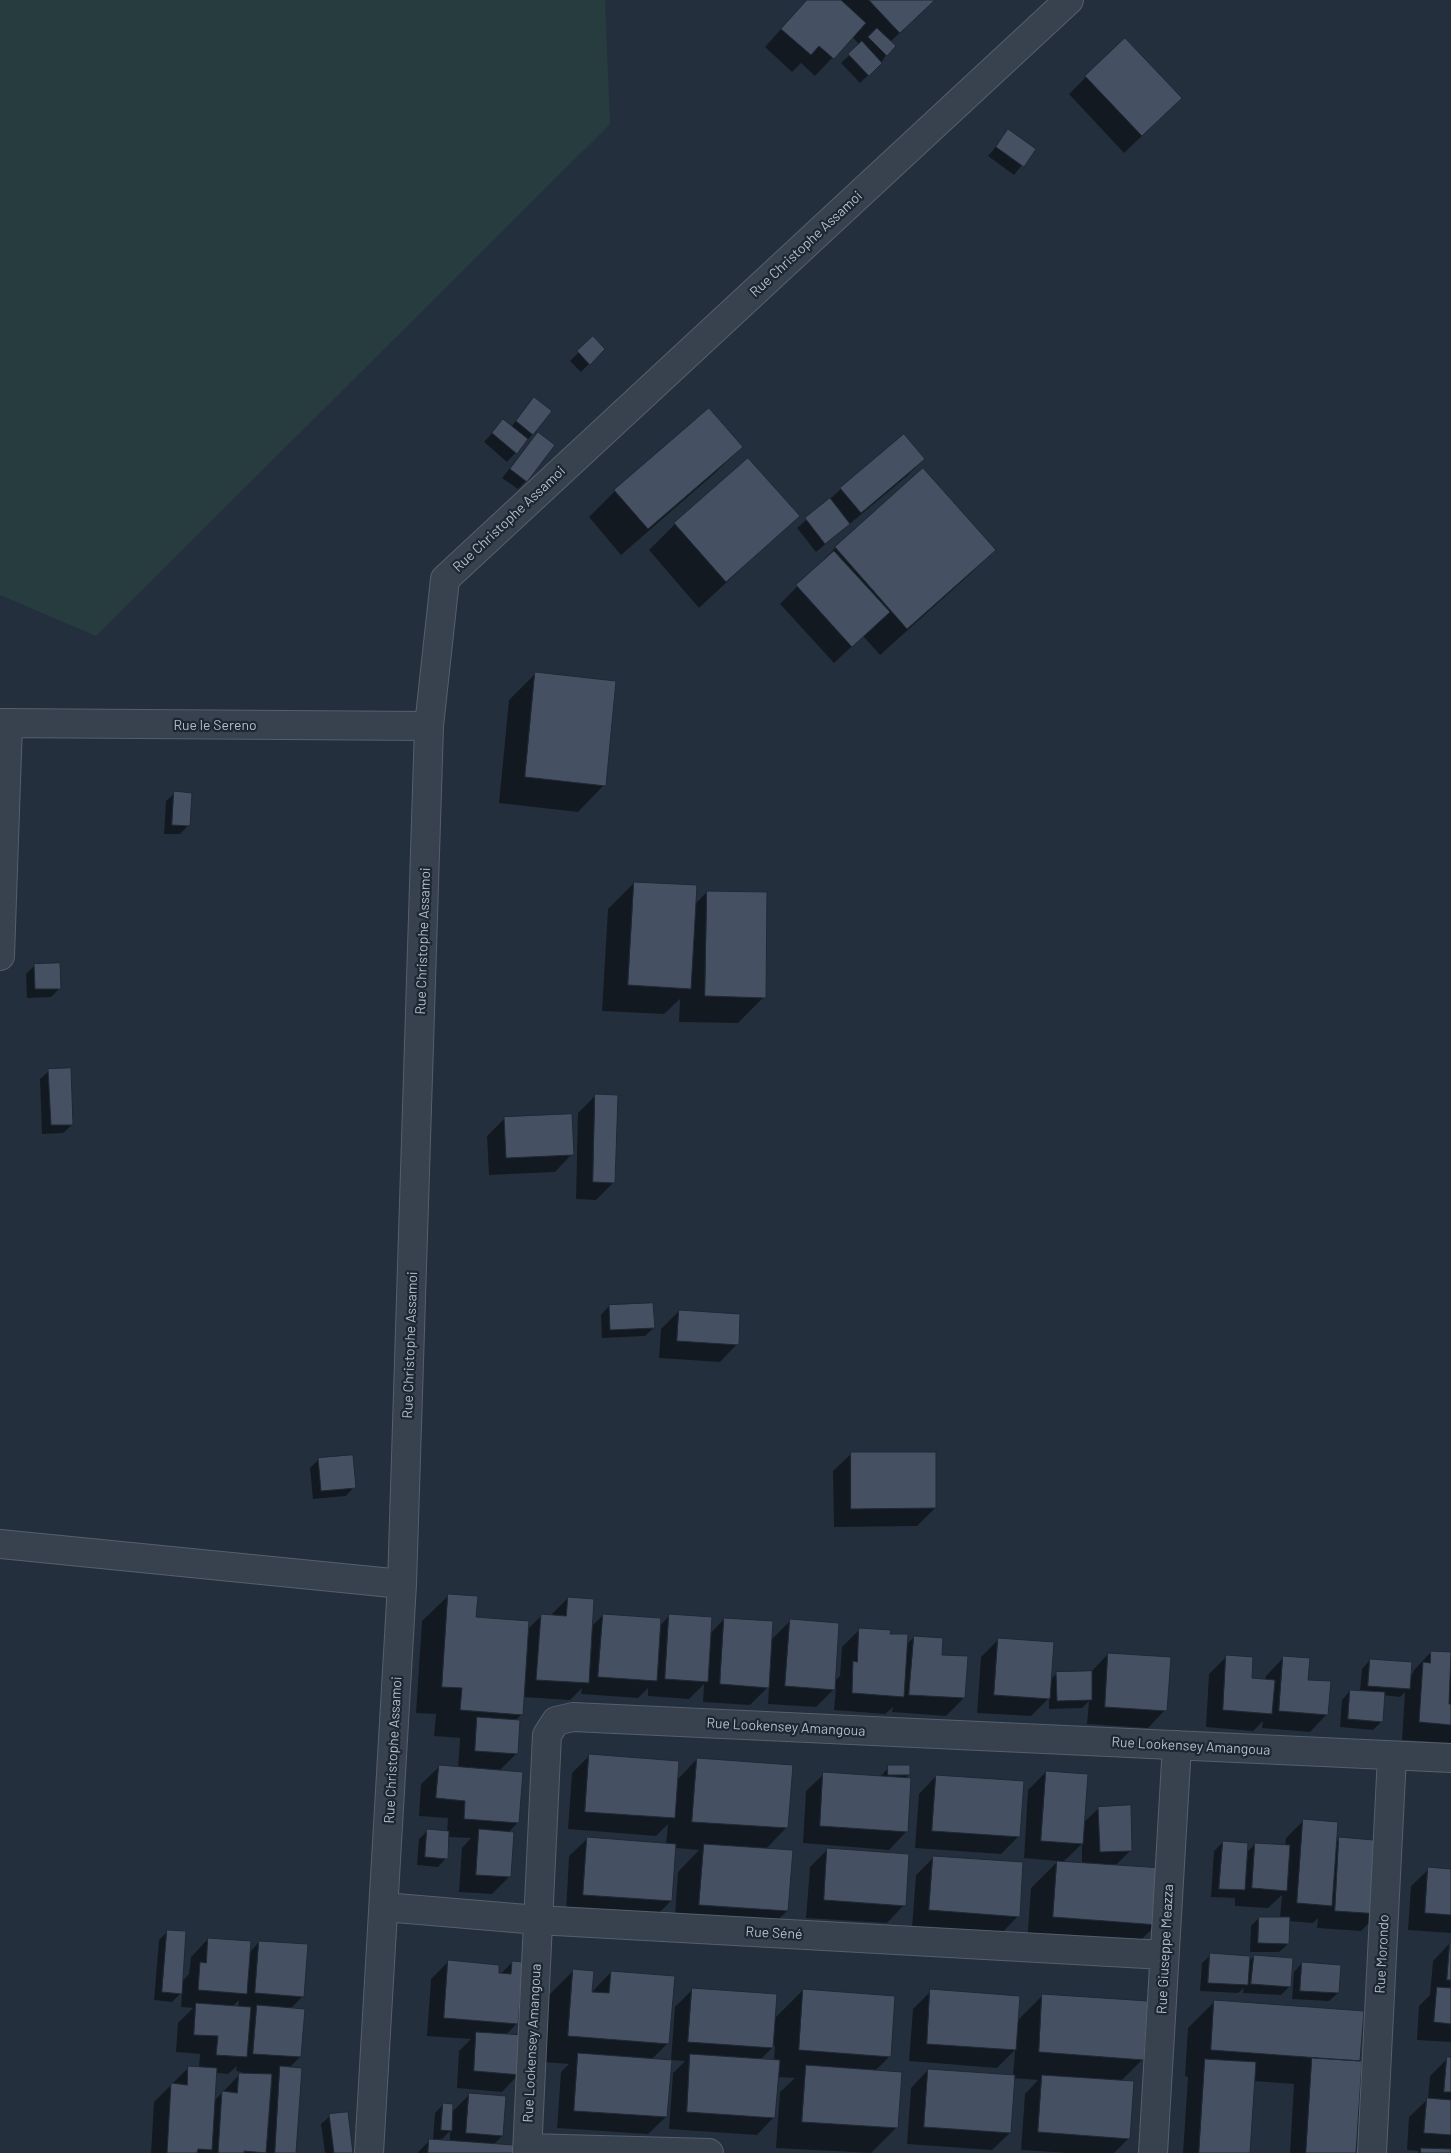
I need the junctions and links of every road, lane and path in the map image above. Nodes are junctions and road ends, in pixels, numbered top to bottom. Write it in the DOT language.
graph roads {
  1 [pos="1069,0"];
  2 [pos="4,723"];
  3 [pos="429,726"];
  4 [pos="0,956"];
  5 [pos="0,1544"];
  6 [pos="402,1584"];
  7 [pos="1177,1745"];
  8 [pos="1392,1756"];
  9 [pos="1451,1758"];
  10 [pos="384,1907"];
  11 [pos="538,1920"];
  12 [pos="1164,1955"];
  13 [pos="527,2151"];
  14 [pos="369,2153"];
  15 [pos="709,2153"];
  16 [pos="1153,2153"];
  17 [pos="1372,2153"];
  1 -- 3 [label="street, Rue Christophe Assamoi"];
  2 -- 3 [label="street, Rue le Sereno"];
  2 -- 4 [label="street"];
  3 -- 6 [label="street, Rue Christophe Assamoi"];
  5 -- 6 [label="street"];
  6 -- 10 [label="street, Rue Christophe Assamoi"];
  7 -- 8 [label="street, Rue Lookensey Amangoua"];
  7 -- 11 [label="street, Rue Lookensey Amangoua"];
  7 -- 12 [label="street, Rue Giuseppe Meazza"];
  8 -- 9 [label="street, Rue Lookensey Amangoua"];
  8 -- 17 [label="street, Rue Morondo"];
  10 -- 11 [label="street, Rue Séné"];
  10 -- 14 [label="street, Rue Christophe Assamoi"];
  11 -- 12 [label="street, Rue Séné"];
  11 -- 13 [label="street, Rue Lookensey Amangoua"];
  12 -- 16 [label="street, Rue Giuseppe Meazza"];
  13 -- 15 [label="street"];
}
